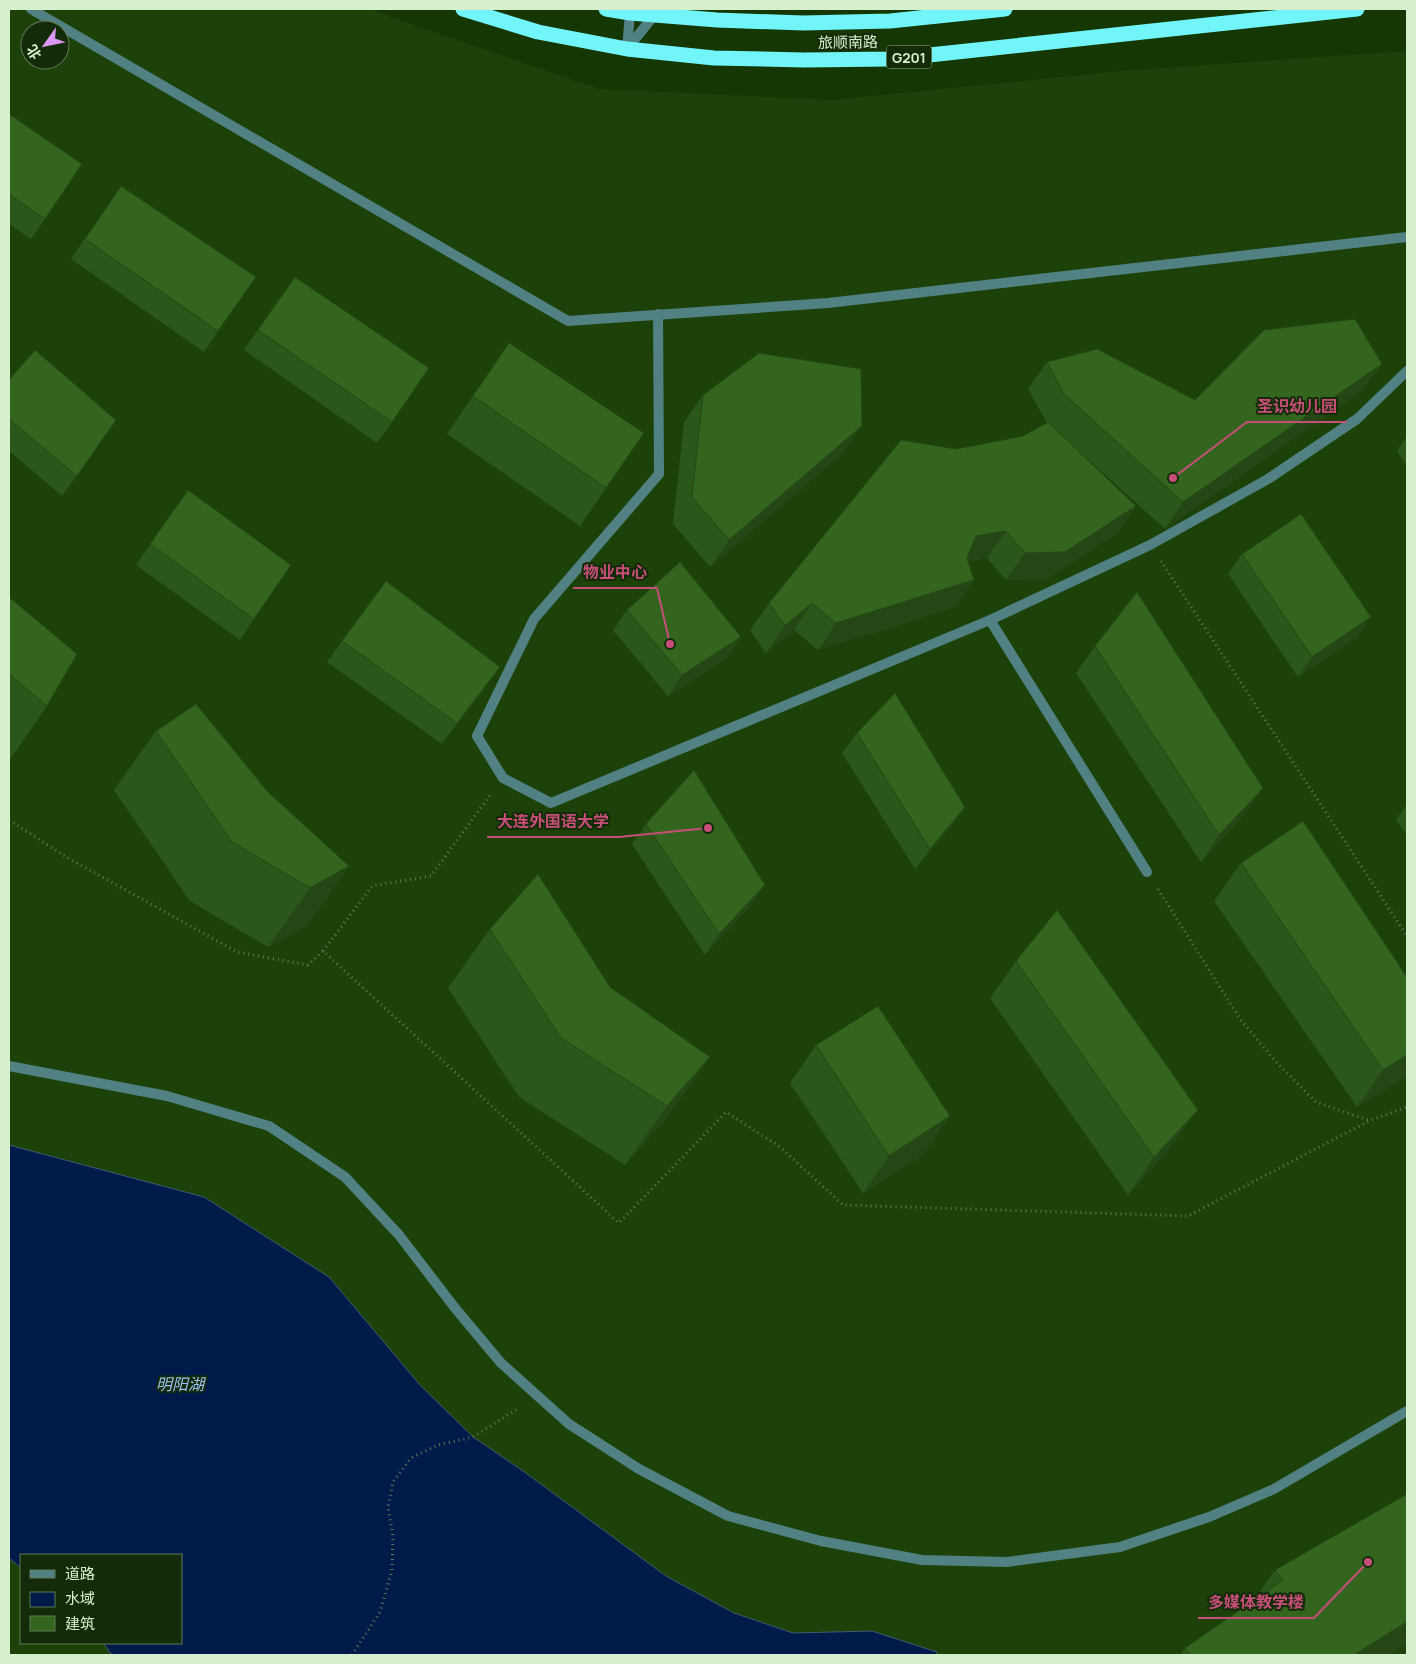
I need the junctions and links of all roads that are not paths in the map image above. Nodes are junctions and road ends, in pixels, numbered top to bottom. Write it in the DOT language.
graph roads {
  1 [pos="31,9"];
  2 [pos="463,9"];
  3 [pos="606,9"];
  4 [pos="845,9"];
  5 [pos="1005,9"];
  6 [pos="1357,9"];
  7 [pos="631,11"];
  8 [pos="658,12"];
  9 [pos="856,22"];
  10 [pos="627,49"];
  11 [pos="1407,237"];
  12 [pos="658,314"];
  13 [pos="1407,371"];
  14 [pos="990,620"];
  15 [pos="1146,872"];
  16 [pos="9,1066"];
  17 [pos="1407,1411"];
  1 -- 12 [label="street"];
  2 -- 10 [label="highway, 旅顺南路 / G201"];
  3 -- 7 [label="highway, 旅顺南路"];
  4 -- 9 [label="highway"];
  5 -- 9 [label="highway, 旅顺南路"];
  6 -- 10 [label="highway, 旅顺南路 / G201"];
  7 -- 8 [label="highway, 旅顺南路"];
  7 -- 10 [label="street"];
  8 -- 9 [label="highway, 旅顺南路"];
  8 -- 10 [label="street"];
  11 -- 12 [label="street"];
  12 -- 14 [label="street"];
  13 -- 14 [label="street"];
  14 -- 15 [label="street"];
  16 -- 17 [label="street"];
}
